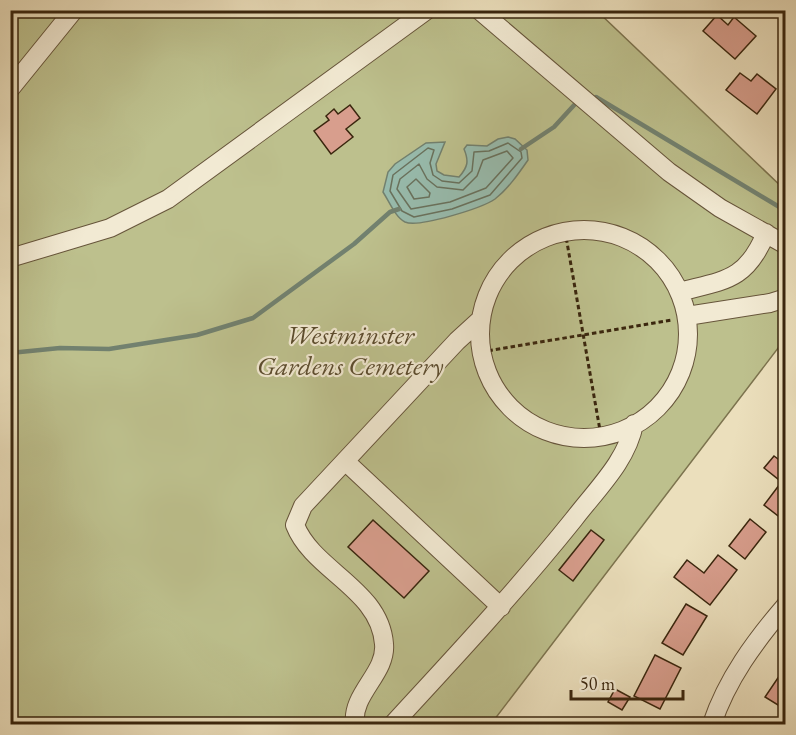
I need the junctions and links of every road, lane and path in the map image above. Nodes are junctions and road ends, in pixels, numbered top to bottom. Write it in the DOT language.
graph roads {
  1 [pos="74,10"];
  2 [pos="427,10"];
  3 [pos="479,10"];
  4 [pos="10,88"];
  5 [pos="566,231"];
  6 [pos="766,233"];
  7 [pos="786,245"];
  8 [pos="10,258"];
  9 [pos="679,292"];
  10 [pos="786,298"];
  11 [pos="687,316"];
  12 [pos="480,320"];
  13 [pos="584,334"];
  14 [pos="481,352"];
  15 [pos="634,424"];
  16 [pos="601,436"];
  17 [pos="345,461"];
  18 [pos="786,605"];
  19 [pos="501,607"];
  20 [pos="355,724"];
  21 [pos="393,724"];
  22 [pos="712,724"];
  1 -- 4 [label="street"];
  2 -- 8 [label="street"];
  3 -- 6 [label="street"];
  5 -- 9 [label="street"];
  5 -- 12 [label="street"];
  5 -- 13 [label="path"];
  6 -- 7 [label="street"];
  6 -- 9 [label="street"];
  9 -- 11 [label="street"];
  10 -- 11 [label="street"];
  11 -- 13 [label="path"];
  11 -- 15 [label="street"];
  12 -- 14 [label="street"];
  12 -- 17 [label="street"];
  13 -- 14 [label="path"];
  13 -- 16 [label="path"];
  14 -- 16 [label="street"];
  15 -- 16 [label="street"];
  15 -- 19 [label="street"];
  17 -- 19 [label="street"];
  17 -- 20 [label="street"];
  18 -- 22 [label="street"];
  19 -- 21 [label="street"];
}
